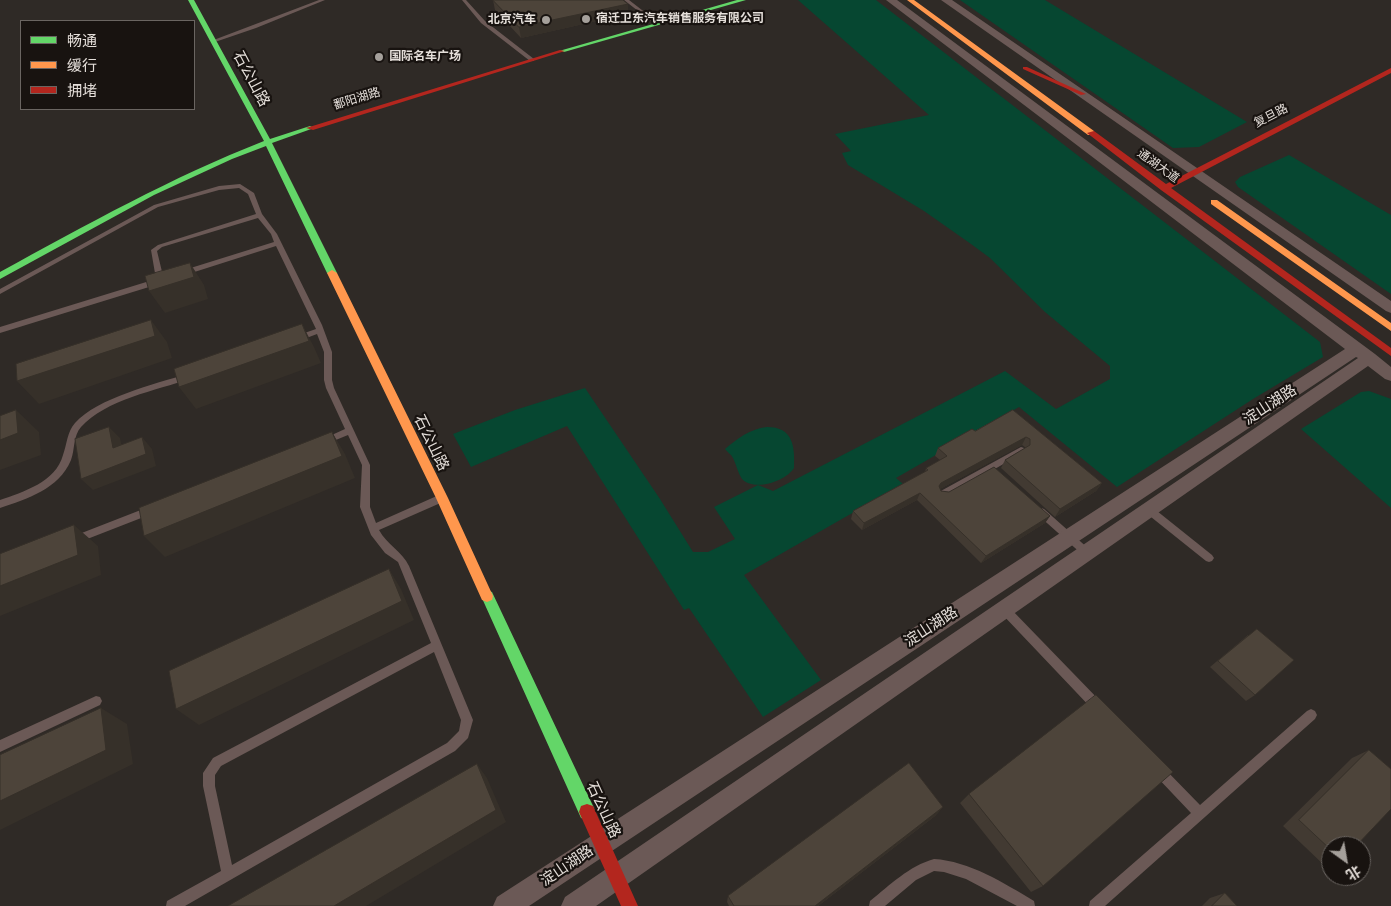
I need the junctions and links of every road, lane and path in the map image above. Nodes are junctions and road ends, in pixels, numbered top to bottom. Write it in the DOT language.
graph roads {
  1 [pos="191,0"];
  2 [pos="323,0"];
  3 [pos="464,0"];
  4 [pos="626,0"];
  5 [pos="730,0"];
  6 [pos="743,0"];
  7 [pos="928,0"];
  8 [pos="946,0"];
  9 [pos="899,2"];
  10 [pos="656,23"];
  11 [pos="213,41"];
  12 [pos="530,59"];
  13 [pos="1025,68"];
  14 [pos="1391,70"];
  15 [pos="1083,94"];
  16 [pos="1072,102"];
  17 [pos="265,138"];
  18 [pos="1195,172"];
  19 [pos="1164,188"];
  20 [pos="1204,195"];
  21 [pos="115,199"];
  22 [pos="90,213"];
  23 [pos="260,215"];
  24 [pos="1261,218"];
  25 [pos="1232,238"];
  26 [pos="278,244"];
  27 [pos="0,264"];
  28 [pos="1304,266"];
  29 [pos="178,275"];
  30 [pos="0,276"];
  31 [pos="169,278"];
  32 [pos="160,280"];
  33 [pos="0,292"];
  34 [pos="1286,296"];
  35 [pos="1391,308"];
  36 [pos="1391,328"];
  37 [pos="0,330"];
  38 [pos="320,330"];
  39 [pos="286,342"];
  40 [pos="1391,353"];
  41 [pos="1362,354"];
  42 [pos="193,375"];
  43 [pos="1391,375"];
  44 [pos="350,431"];
  45 [pos="313,446"];
  46 [pos="1020,450"];
  47 [pos="942,495"];
  48 [pos="442,498"];
  49 [pos="0,504"];
  50 [pos="165,504"];
  51 [pos="1032,504"];
  52 [pos="1149,510"];
  53 [pos="374,528"];
  54 [pos="1068,537"];
  55 [pos="64,544"];
  56 [pos="1087,553"];
  57 [pos="1209,558"];
  58 [pos="1005,610"];
  59 [pos="437,645"];
  60 [pos="96,701"];
  61 [pos="1311,714"];
  62 [pos="1106,715"];
  63 [pos="0,746"];
  64 [pos="1153,764"];
  65 [pos="1200,813"];
  66 [pos="601,843"];
  67 [pos="228,874"];
  68 [pos="617,877"];
  69 [pos="172,906"];
  70 [pos="506,906"];
  71 [pos="574,906"];
  72 [pos="630,906"];
  73 [pos="875,906"];
  74 [pos="1029,906"];
  75 [pos="1095,906"];
  1 -- 11 [label="street, 石公山路"];
  2 -- 11 [label="lane"];
  3 -- 12 [label="lane"];
  4 -- 10 [label="lane"];
  5 -- 10 [label="street, 鄱阳湖路"];
  6 -- 10 [label="street, 鄱阳湖路"];
  7 -- 13 [label="street"];
  8 -- 15 [label="street"];
  9 -- 19 [label="street, 通湖大道"];
  9 -- 34 [label="street"];
  10 -- 12 [label="street, 鄱阳湖路"];
  11 -- 17 [label="street, 石公山路"];
  12 -- 17 [label="street, 鄱阳湖路"];
  13 -- 15 [label="street"];
  13 -- 16 [label="street"];
  14 -- 18 [label="street, 复旦路"];
  15 -- 18 [label="street"];
  17 -- 21 [label="street, 鄱阳湖路"];
  17 -- 30 [label="street, 鄱阳湖路"];
  17 -- 48 [label="street, 石公山路"];
  18 -- 19 [label="street, 复旦路"];
  18 -- 24 [label="street"];
  19 -- 25 [label="street, 通湖大道"];
  20 -- 28 [label="street"];
  22 -- 27 [label="street"];
  23 -- 26 [label="lane"];
  23 -- 32 [label="lane"];
  23 -- 33 [label="lane"];
  24 -- 28 [label="street"];
  24 -- 35 [label="street"];
  25 -- 34 [label="street"];
  25 -- 40 [label="street, 通湖大道"];
  26 -- 29 [label="lane"];
  26 -- 38 [label="lane"];
  28 -- 36 [label="street"];
  31 -- 32 [label="lane"];
  32 -- 37 [label="lane"];
  34 -- 41 [label="street"];
  38 -- 39 [label="lane"];
  38 -- 44 [label="lane"];
  41 -- 43 [label="street"];
  41 -- 52 [label="street, 淀山湖路"];
  41 -- 54 [label="street, 淀山湖路"];
  42 -- 49 [label="lane"];
  44 -- 45 [label="lane"];
  44 -- 53 [label="lane"];
  46 -- 47 [label="lane"];
  48 -- 53 [label="lane"];
  48 -- 66 [label="street, 石公山路"];
  50 -- 55 [label="lane"];
  51 -- 54 [label="lane"];
  52 -- 56 [label="street, 淀山湖路"];
  52 -- 57 [label="lane"];
  53 -- 59 [label="lane"];
  54 -- 56 [label="lane"];
  54 -- 66 [label="street, 淀山湖路"];
  56 -- 58 [label="street, 淀山湖路"];
  58 -- 62 [label="lane"];
  58 -- 68 [label="street, 淀山湖路"];
  59 -- 67 [label="lane"];
  59 -- 67 [label="lane"];
  60 -- 63 [label="lane"];
  61 -- 65 [label="lane"];
  64 -- 65 [label="lane"];
  65 -- 75 [label="lane"];
  66 -- 68 [label="street, 石公山路"];
  66 -- 70 [label="street, 淀山湖路"];
  67 -- 69 [label="lane"];
  68 -- 71 [label="street, 淀山湖路"];
  68 -- 72 [label="street, 石公山路"];
  73 -- 74 [label="lane"];
}
